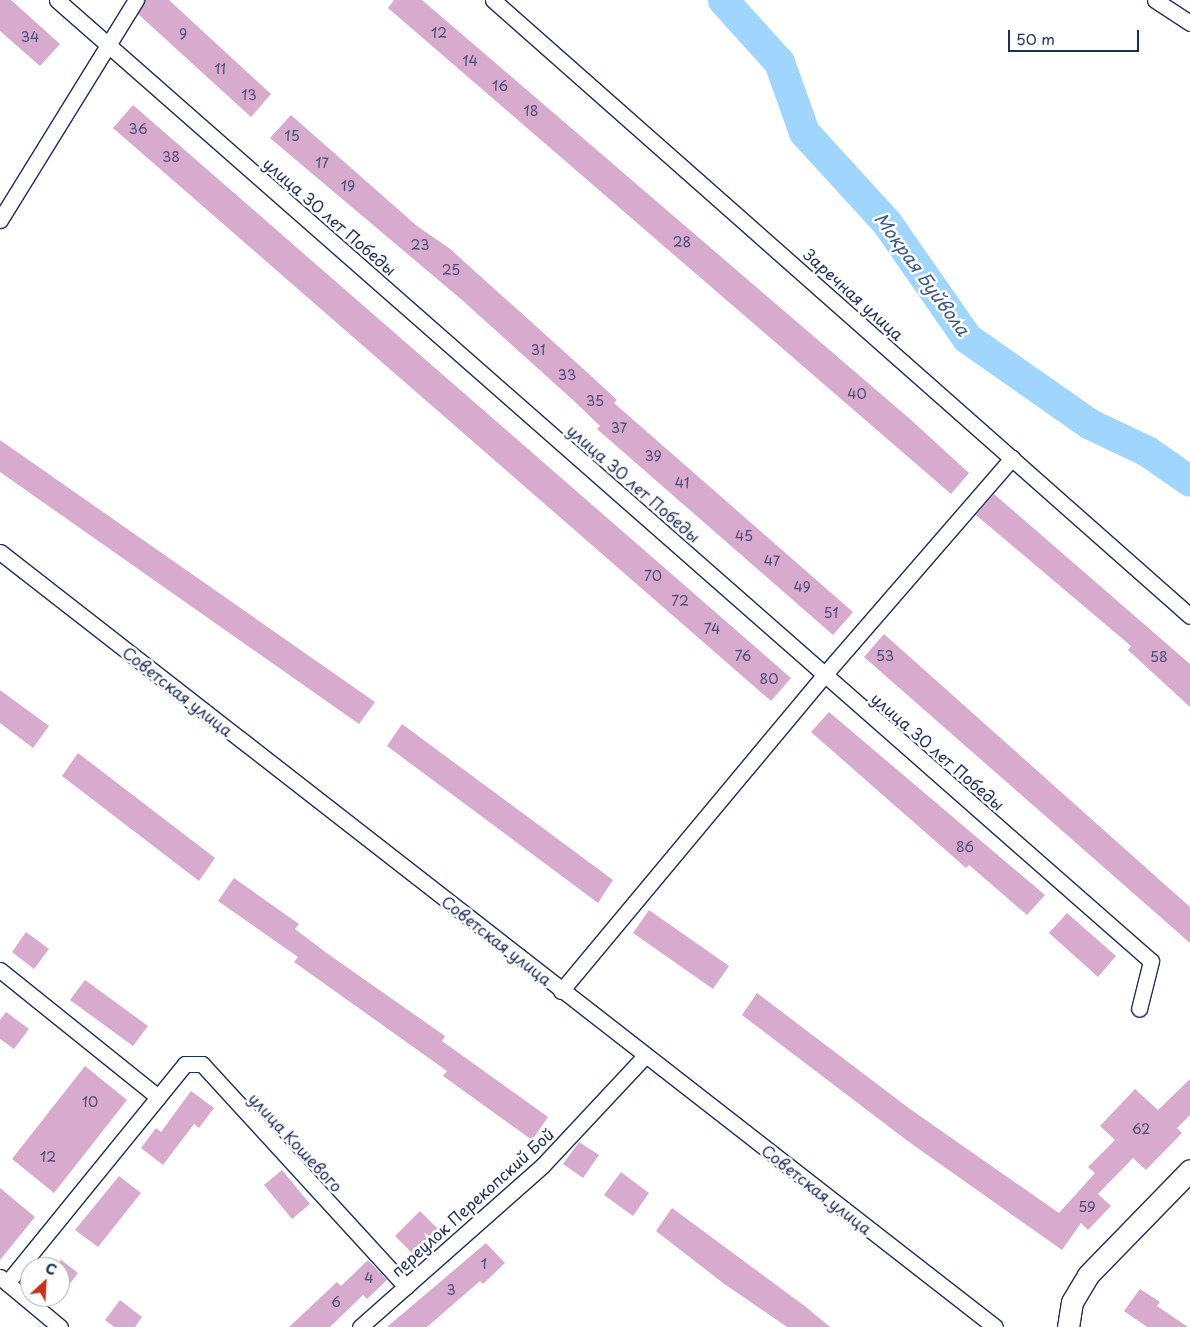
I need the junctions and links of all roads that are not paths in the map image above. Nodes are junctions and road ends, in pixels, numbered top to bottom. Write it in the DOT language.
graph roads {
  1 [pos="57,0"];
  2 [pos="136,0"];
  3 [pos="493,0"];
  4 [pos="1155,0"];
  5 [pos="1190,23"];
  6 [pos="106,43"];
  7 [pos="0,220"];
  8 [pos="1012,458"];
  9 [pos="0,552"];
  10 [pos="1190,616"];
  11 [pos="824,674"];
  12 [pos="0,970"];
  13 [pos="561,990"];
  14 [pos="1140,1009"];
  15 [pos="645,1056"];
  16 [pos="158,1097"];
  17 [pos="1190,1170"];
  18 [pos="4,1280"];
  19 [pos="406,1287"];
  20 [pos="60,1327"];
  21 [pos="360,1327"];
  22 [pos="995,1327"];
  23 [pos="1067,1327"];
  1 -- 6 [label="street, улица 30 лет Победы"];
  2 -- 6 [label="street"];
  3 -- 8 [label="street, Заречная улица"];
  4 -- 5 [label="street"];
  6 -- 7 [label="street"];
  6 -- 11 [label="street, улица 30 лет Победы"];
  8 -- 10 [label="street, Заречная улица"];
  8 -- 11 [label="street"];
  9 -- 13 [label="street, Советская улица"];
  11 -- 13 [label="street"];
  11 -- 14 [label="street, улица 30 лет Победы"];
  12 -- 16 [label="street"];
  13 -- 15 [label="street, Советская улица"];
  15 -- 19 [label="street, переулок Перекопский Бой"];
  15 -- 22 [label="street, Советская улица"];
  16 -- 18 [label="street, улица Кошевого"];
  16 -- 19 [label="street, улица Кошевого"];
  17 -- 23 [label="main road"];
  18 -- 20 [label="street, улица Кошевого"];
  19 -- 21 [label="street, переулок Перекопский Бой"];
}
